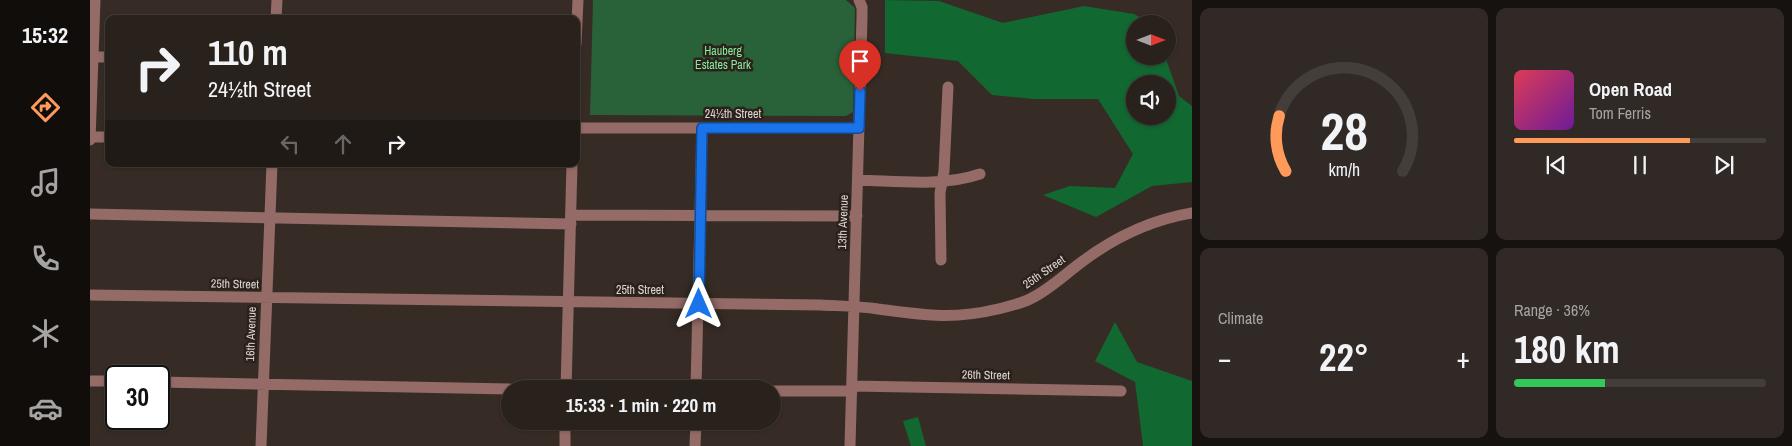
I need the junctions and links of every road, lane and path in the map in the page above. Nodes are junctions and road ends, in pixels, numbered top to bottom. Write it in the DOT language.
graph roads {
  1 [pos="95,0"];
  2 [pos="277,0"];
  3 [pos="578,0"];
  4 [pos="859,0"];
  5 [pos="276,15"];
  6 [pos="577,15"];
  7 [pos="91,57"];
  8 [pos="105,57"];
  9 [pos="948,87"];
  10 [pos="580,128"];
  11 [pos="702,128"];
  12 [pos="859,128"];
  13 [pos="105,137"];
  14 [pos="90,138"];
  15 [pos="272,167"];
  16 [pos="572,167"];
  17 [pos="980,174"];
  18 [pos="858,180"];
  19 [pos="942,182"];
  20 [pos="1192,212"];
  21 [pos="90,214"];
  22 [pos="700,215"];
  23 [pos="269,216"];
  24 [pos="857,216"];
  25 [pos="571,219"];
  26 [pos="941,260"];
  27 [pos="90,295"];
  28 [pos="266,298"];
  29 [pos="568,303"];
  30 [pos="699,304"];
  31 [pos="854,307"];
  32 [pos="566,380"];
  33 [pos="696,380"];
  34 [pos="90,381"];
  35 [pos="105,381"];
  36 [pos="170,382"];
  37 [pos="263,383"];
  38 [pos="501,389"];
  39 [pos="852,389"];
  40 [pos="781,391"];
  41 [pos="1121,391"];
  42 [pos="565,430"];
  43 [pos="696,430"];
  44 [pos="261,446"];
  45 [pos="565,446"];
  46 [pos="695,446"];
  47 [pos="850,446"];
  1 -- 7 [label="street"];
  2 -- 5 [label="street"];
  3 -- 6 [label="street"];
  4 -- 12 [label="street, 13th Avenue"];
  7 -- 8 [label="street"];
  7 -- 14 [label="street"];
  9 -- 19 [label="street"];
  10 -- 11 [label="street, 24½th Street"];
  11 -- 12 [label="street, 24½th Street"];
  11 -- 22 [label="street"];
  12 -- 18 [label="street, 13th Avenue"];
  13 -- 14 [label="street"];
  15 -- 23 [label="street, 16th Avenue"];
  16 -- 25 [label="street"];
  17 -- 19 [label="street"];
  18 -- 19 [label="street"];
  18 -- 24 [label="street, 13th Avenue"];
  19 -- 26 [label="street"];
  20 -- 31 [label="street, 25th Street"];
  21 -- 23 [label="street"];
  22 -- 24 [label="street"];
  22 -- 25 [label="street"];
  22 -- 30 [label="street"];
  23 -- 25 [label="street"];
  23 -- 28 [label="street, 16th Avenue"];
  24 -- 31 [label="street, 13th Avenue"];
  25 -- 29 [label="street"];
  27 -- 28 [label="street, 25th Street"];
  28 -- 29 [label="street, 25th Street"];
  28 -- 37 [label="street, 16th Avenue"];
  29 -- 30 [label="street, 25th Street"];
  29 -- 32 [label="street"];
  30 -- 31 [label="street, 25th Street"];
  30 -- 33 [label="street"];
  31 -- 39 [label="street, 13th Avenue"];
  34 -- 35 [label="street"];
  36 -- 37 [label="street"];
  37 -- 38 [label="street"];
  37 -- 44 [label="street, 16th Avenue"];
  39 -- 40 [label="street, 26th Street"];
  39 -- 41 [label="street, 26th Street"];
  39 -- 47 [label="street, 13th Avenue"];
  42 -- 45 [label="street"];
  43 -- 46 [label="street"];
}
